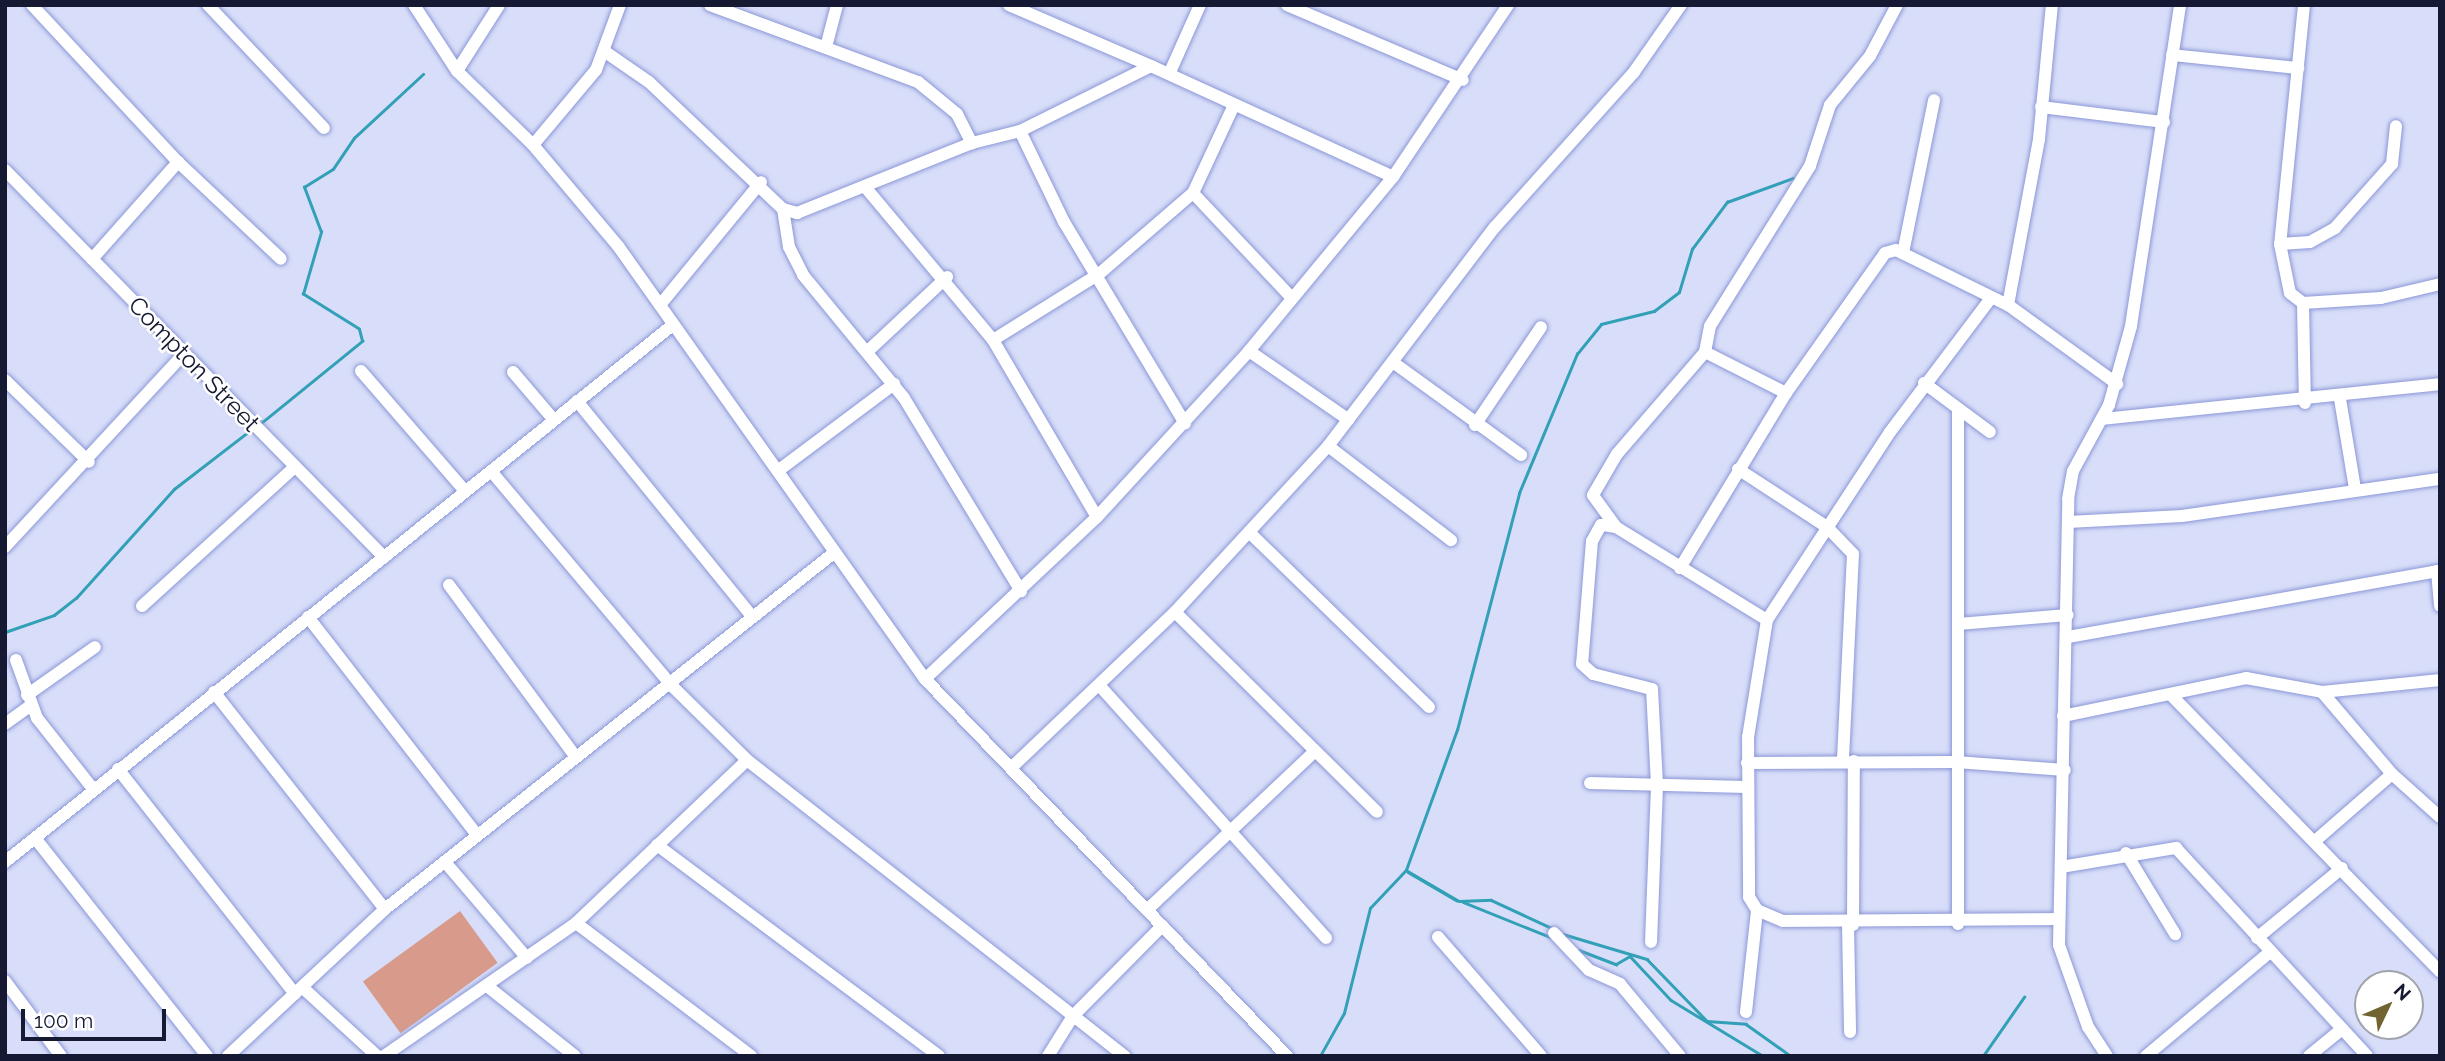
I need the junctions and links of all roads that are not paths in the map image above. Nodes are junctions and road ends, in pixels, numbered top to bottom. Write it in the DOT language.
graph roads {
  1 [pos="32,5"];
  2 [pos="208,5"];
  3 [pos="414,5"];
  4 [pos="499,5"];
  5 [pos="620,5"];
  6 [pos="710,5"];
  7 [pos="837,5"];
  8 [pos="1009,5"];
  9 [pos="1200,5"];
  10 [pos="1287,5"];
  11 [pos="1508,5"];
  12 [pos="1681,5"];
  13 [pos="1897,5"];
  14 [pos="2052,5"];
  15 [pos="2180,5"];
  16 [pos="2304,5"];
  17 [pos="826,47"];
  18 [pos="604,51"];
  19 [pos="2172,55"];
  20 [pos="1151,66"];
  21 [pos="2298,68"];
  22 [pos="457,71"];
  23 [pos="1170,72"];
  24 [pos="1464,80"];
  25 [pos="1934,100"];
  26 [pos="1234,105"];
  27 [pos="2041,107"];
  28 [pos="2164,122"];
  29 [pos="2396,126"];
  30 [pos="324,128"];
  31 [pos="1020,131"];
  32 [pos="972,143"];
  33 [pos="533,145"];
  34 [pos="178,162"];
  35 [pos="5,170"];
  36 [pos="1394,177"];
  37 [pos="761,182"];
  38 [pos="866,188"];
  39 [pos="1194,193"];
  40 [pos="783,209"];
  41 [pos="2280,244"];
  42 [pos="1903,253"];
  43 [pos="281,258"];
  44 [pos="92,259"];
  45 [pos="1099,274"];
  46 [pos="947,277"];
  47 [pos="2440,284"];
  48 [pos="1292,298"];
  49 [pos="1991,298"];
  50 [pos="2303,303"];
  51 [pos="660,305"];
  52 [pos="2008,305"];
  53 [pos="674,324"];
  54 [pos="1541,327"];
  55 [pos="993,340"];
  56 [pos="869,351"];
  57 [pos="1249,351"];
  58 [pos="1705,352"];
  59 [pos="184,354"];
  60 [pos="1394,362"];
  61 [pos="361,371"];
  62 [pos="513,372"];
  63 [pos="5,380"];
  64 [pos="1924,383"];
  65 [pos="894,384"];
  66 [pos="2117,384"];
  67 [pos="2440,384"];
  68 [pos="1786,393"];
  69 [pos="2340,399"];
  70 [pos="577,401"];
  71 [pos="2305,402"];
  72 [pos="1958,411"];
  73 [pos="554,419"];
  74 [pos="2102,419"];
  75 [pos="1349,420"];
  76 [pos="1185,423"];
  77 [pos="1475,425"];
  78 [pos="1990,432"];
  79 [pos="1328,446"];
  80 [pos="1521,455"];
  81 [pos="89,463"];
  82 [pos="295,467"];
  83 [pos="1738,469"];
  84 [pos="779,470"];
  85 [pos="491,471"];
  86 [pos="2440,479"];
  87 [pos="2355,489"];
  88 [pos="465,491"];
  89 [pos="1097,517"];
  90 [pos="2068,522"];
  91 [pos="1616,527"];
  92 [pos="1827,527"];
  93 [pos="1249,532"];
  94 [pos="1451,540"];
  95 [pos="5,547"];
  96 [pos="835,552"];
  97 [pos="384,557"];
  98 [pos="1680,568"];
  99 [pos="2438,571"];
  100 [pos="449,585"];
  101 [pos="1021,591"];
  102 [pos="142,606"];
  103 [pos="2440,606"];
  104 [pos="1175,612"];
  105 [pos="751,615"];
  106 [pos="2067,615"];
  107 [pos="308,617"];
  108 [pos="1767,620"];
  109 [pos="1958,624"];
  110 [pos="2068,637"];
  111 [pos="95,646"];
  112 [pos="16,660"];
  113 [pos="925,679"];
  114 [pos="2440,680"];
  115 [pos="671,685"];
  116 [pos="1099,685"];
  117 [pos="214,692"];
  118 [pos="2322,692"];
  119 [pos="2173,697"];
  120 [pos="29,700"];
  121 [pos="1429,707"];
  122 [pos="2063,716"];
  123 [pos="5,724"];
  124 [pos="1315,751"];
  125 [pos="575,756"];
  126 [pos="747,760"];
  127 [pos="1849,761"];
  128 [pos="1747,762"];
  129 [pos="1956,762"];
  130 [pos="1011,768"];
  131 [pos="117,769"];
  132 [pos="2065,770"];
  133 [pos="2392,774"];
  134 [pos="1590,783"];
  135 [pos="1657,786"];
  136 [pos="1746,787"];
  137 [pos="93,789"];
  138 [pos="2434,807"];
  139 [pos="1377,812"];
  140 [pos="2440,817"];
  141 [pos="1229,834"];
  142 [pos="477,835"];
  143 [pos="35,838"];
  144 [pos="2315,841"];
  145 [pos="657,845"];
  146 [pos="2126,853"];
  147 [pos="5,862"];
  148 [pos="445,862"];
  149 [pos="2061,867"];
  150 [pos="2342,869"];
  151 [pos="385,909"];
  152 [pos="1148,909"];
  153 [pos="1756,910"];
  154 [pos="2058,919"];
  155 [pos="576,923"];
  156 [pos="1958,924"];
  157 [pos="1850,925"];
  158 [pos="1162,926"];
  159 [pos="1554,933"];
  160 [pos="2175,934"];
  161 [pos="1438,937"];
  162 [pos="2257,937"];
  163 [pos="1326,938"];
  164 [pos="1651,942"];
  165 [pos="2270,952"];
  166 [pos="527,958"];
  167 [pos="2440,972"];
  168 [pos="5,981"];
  169 [pos="487,986"];
  170 [pos="298,990"];
  171 [pos="1746,1012"];
  172 [pos="1073,1016"];
  173 [pos="2342,1029"];
  174 [pos="1850,1032"];
  175 [pos="61,1056"];
  176 [pos="207,1056"];
  177 [pos="229,1056"];
  178 [pos="377,1056"];
  179 [pos="384,1056"];
  180 [pos="575,1056"];
  181 [pos="751,1056"];
  182 [pos="939,1056"];
  183 [pos="1048,1056"];
  184 [pos="1125,1056"];
  185 [pos="1287,1056"];
  186 [pos="1541,1056"];
  187 [pos="1680,1056"];
  188 [pos="2107,1056"];
  189 [pos="2146,1056"];
  190 [pos="2309,1056"];
  191 [pos="2367,1056"];
  1 -- 34 [label="street"];
  2 -- 30 [label="street"];
  3 -- 22 [label="street"];
  4 -- 22 [label="street"];
  5 -- 18 [label="street"];
  6 -- 17 [label="street"];
  7 -- 17 [label="street"];
  8 -- 20 [label="street"];
  9 -- 23 [label="street"];
  10 -- 24 [label="street"];
  11 -- 24 [label="street"];
  12 -- 60 [label="street"];
  13 -- 58 [label="street"];
  14 -- 27 [label="street"];
  15 -- 19 [label="street"];
  16 -- 21 [label="street"];
  17 -- 32 [label="street"];
  18 -- 33 [label="street"];
  18 -- 37 [label="street"];
  19 -- 21 [label="street"];
  19 -- 28 [label="street"];
  20 -- 23 [label="street"];
  20 -- 31 [label="street"];
  21 -- 41 [label="street"];
  22 -- 33 [label="street"];
  23 -- 26 [label="street"];
  24 -- 36 [label="street"];
  25 -- 42 [label="street"];
  26 -- 36 [label="street"];
  26 -- 39 [label="street"];
  27 -- 28 [label="street"];
  27 -- 52 [label="street"];
  28 -- 66 [label="street"];
  29 -- 41 [label="street"];
  31 -- 32 [label="street"];
  31 -- 45 [label="street"];
  32 -- 38 [label="street"];
  33 -- 51 [label="street"];
  34 -- 43 [label="street"];
  34 -- 44 [label="street"];
  35 -- 44 [label="street, Compton Street"];
  36 -- 48 [label="street"];
  37 -- 40 [label="street"];
  37 -- 51 [label="street"];
  38 -- 40 [label="street"];
  38 -- 46 [label="street"];
  39 -- 45 [label="street"];
  39 -- 48 [label="street"];
  40 -- 56 [label="street"];
  41 -- 50 [label="street"];
  42 -- 49 [label="street"];
  42 -- 68 [label="street"];
  44 -- 59 [label="street, Compton Street"];
  45 -- 55 [label="street"];
  45 -- 76 [label="street"];
  46 -- 55 [label="street"];
  46 -- 56 [label="street"];
  47 -- 50 [label="street"];
  48 -- 57 [label="street"];
  49 -- 52 [label="street"];
  49 -- 64 [label="street"];
  50 -- 71 [label="street"];
  51 -- 53 [label="street"];
  52 -- 66 [label="street"];
  53 -- 70 [label="street"];
  53 -- 84 [label="street"];
  54 -- 77 [label="street"];
  55 -- 89 [label="street"];
  56 -- 65 [label="street"];
  57 -- 75 [label="street"];
  57 -- 76 [label="street"];
  58 -- 68 [label="street"];
  58 -- 91 [label="street"];
  59 -- 81 [label="street"];
  59 -- 82 [label="street, Compton Street"];
  60 -- 75 [label="street"];
  60 -- 77 [label="street"];
  61 -- 88 [label="street"];
  62 -- 73 [label="street"];
  63 -- 81 [label="street"];
  64 -- 72 [label="street"];
  64 -- 92 [label="street"];
  65 -- 84 [label="street"];
  65 -- 101 [label="street"];
  66 -- 74 [label="street"];
  67 -- 69 [label="street"];
  68 -- 83 [label="street"];
  69 -- 71 [label="street"];
  69 -- 87 [label="street"];
  70 -- 73 [label="street"];
  70 -- 105 [label="street"];
  71 -- 74 [label="street"];
  72 -- 78 [label="street"];
  72 -- 109 [label="street"];
  73 -- 85 [label="street"];
  74 -- 90 [label="street"];
  75 -- 79 [label="street"];
  76 -- 89 [label="street"];
  77 -- 80 [label="street"];
  79 -- 93 [label="street"];
  79 -- 94 [label="street"];
  81 -- 95 [label="street"];
  82 -- 97 [label="street, Compton Street"];
  82 -- 102 [label="street"];
  83 -- 92 [label="street"];
  83 -- 98 [label="street"];
  84 -- 96 [label="street"];
  85 -- 88 [label="street"];
  85 -- 115 [label="street"];
  86 -- 87 [label="street"];
  87 -- 90 [label="street"];
  88 -- 97 [label="street"];
  89 -- 101 [label="street"];
  90 -- 106 [label="street"];
  91 -- 98 [label="street"];
  91 -- 135 [label="street"];
  92 -- 108 [label="street"];
  92 -- 127 [label="street"];
  93 -- 104 [label="street"];
  93 -- 121 [label="street"];
  96 -- 105 [label="street"];
  96 -- 113 [label="street"];
  97 -- 107 [label="street"];
  98 -- 108 [label="street"];
  99 -- 103 [label="street"];
  99 -- 110 [label="street"];
  100 -- 125 [label="street"];
  101 -- 113 [label="street"];
  104 -- 116 [label="street"];
  104 -- 124 [label="street"];
  105 -- 115 [label="street"];
  106 -- 109 [label="street"];
  106 -- 110 [label="street"];
  107 -- 117 [label="street"];
  107 -- 142 [label="street"];
  108 -- 128 [label="street"];
  109 -- 129 [label="street"];
  110 -- 122 [label="street"];
  111 -- 120 [label="street"];
  112 -- 120 [label="street"];
  113 -- 130 [label="street"];
  114 -- 118 [label="street"];
  115 -- 125 [label="street"];
  115 -- 126 [label="street"];
  116 -- 130 [label="street"];
  116 -- 141 [label="street"];
  117 -- 131 [label="street"];
  117 -- 151 [label="street"];
  118 -- 119 [label="street"];
  118 -- 133 [label="street"];
  119 -- 122 [label="street"];
  119 -- 144 [label="street"];
  120 -- 123 [label="street"];
  120 -- 137 [label="street"];
  122 -- 132 [label="street"];
  124 -- 139 [label="street"];
  124 -- 141 [label="street"];
  125 -- 142 [label="street"];
  126 -- 145 [label="street"];
  126 -- 172 [label="street"];
  127 -- 128 [label="street"];
  127 -- 129 [label="street"];
  127 -- 157 [label="street"];
  128 -- 136 [label="street"];
  129 -- 132 [label="street"];
  129 -- 156 [label="street"];
  130 -- 152 [label="street"];
  131 -- 137 [label="street"];
  131 -- 170 [label="street"];
  132 -- 149 [label="street"];
  133 -- 138 [label="street"];
  133 -- 144 [label="street"];
  134 -- 135 [label="street"];
  135 -- 136 [label="street"];
  135 -- 164 [label="street"];
  136 -- 153 [label="street"];
  137 -- 143 [label="street"];
  138 -- 140 [label="street"];
  141 -- 152 [label="street"];
  141 -- 163 [label="street"];
  142 -- 148 [label="street"];
  143 -- 147 [label="street"];
  143 -- 176 [label="street"];
  144 -- 150 [label="street"];
  145 -- 155 [label="street"];
  145 -- 182 [label="street"];
  146 -- 149 [label="street"];
  146 -- 160 [label="street"];
  146 -- 162 [label="street"];
  148 -- 151 [label="street"];
  148 -- 166 [label="street"];
  149 -- 154 [label="street"];
  150 -- 162 [label="street"];
  150 -- 167 [label="street"];
  151 -- 170 [label="street"];
  152 -- 158 [label="street"];
  153 -- 157 [label="street"];
  153 -- 171 [label="street"];
  154 -- 156 [label="street"];
  154 -- 188 [label="street"];
  155 -- 166 [label="street"];
  155 -- 181 [label="street"];
  156 -- 157 [label="street"];
  157 -- 174 [label="street"];
  158 -- 172 [label="street"];
  158 -- 185 [label="street"];
  159 -- 187 [label="street"];
  161 -- 186 [label="street"];
  162 -- 165 [label="street"];
  165 -- 173 [label="street"];
  165 -- 189 [label="street"];
  166 -- 169 [label="street"];
  168 -- 175 [label="street"];
  169 -- 179 [label="street"];
  169 -- 180 [label="street"];
  170 -- 177 [label="street"];
  170 -- 178 [label="street"];
  172 -- 183 [label="street"];
  172 -- 184 [label="street"];
  173 -- 190 [label="street"];
  173 -- 191 [label="street"];
}
